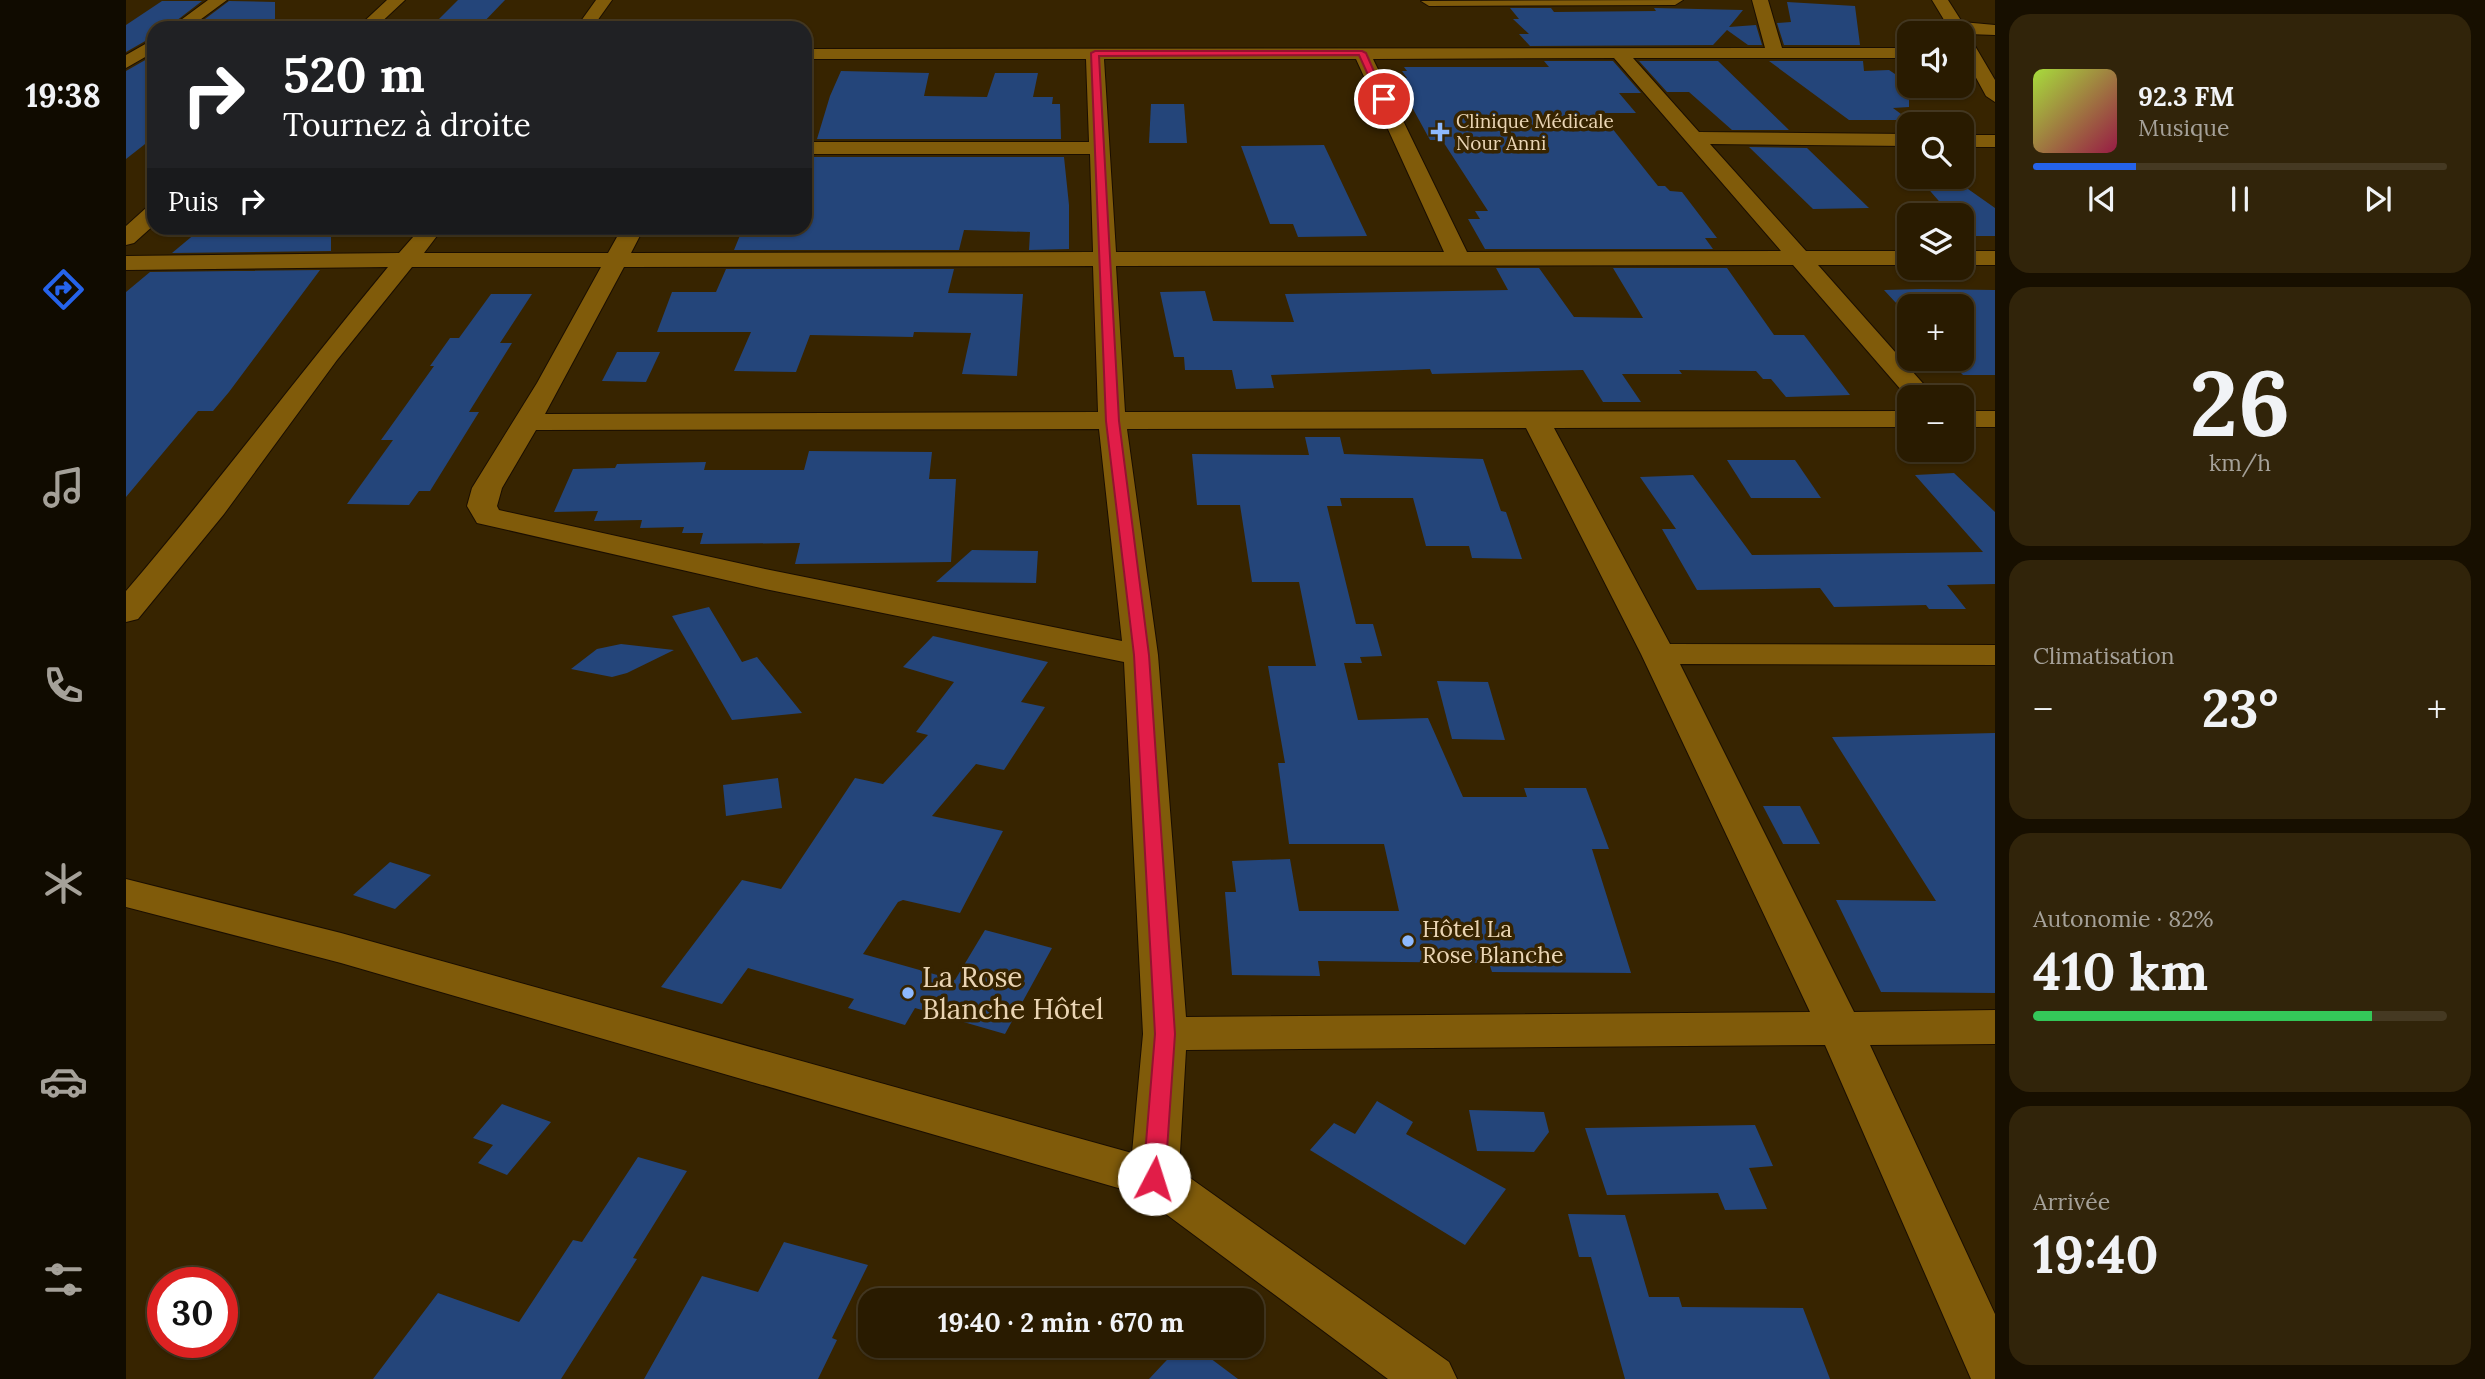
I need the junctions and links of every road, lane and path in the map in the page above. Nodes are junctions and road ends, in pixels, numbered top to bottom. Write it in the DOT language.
graph roads {
  1 [pos="219,0"];
  2 [pos="397,0"];
  3 [pos="604,0"];
  4 [pos="1429,0"];
  5 [pos="1675,0"];
  6 [pos="1760,0"];
  7 [pos="1940,0"];
  8 [pos="188,21"];
  9 [pos="373,21"];
  10 [pos="589,21"];
  11 [pos="1952,21"];
  12 [pos="1995,30"];
  13 [pos="1974,36"];
  14 [pos="1095,53"];
  15 [pos="1362,53"];
  16 [pos="1466,53"];
  17 [pos="1619,53"];
  18 [pos="1774,53"];
  19 [pos="1897,53"];
  20 [pos="812,54"];
  21 [pos="1974,60"];
  22 [pos="1995,96"];
  23 [pos="1694,138"];
  24 [pos="1897,140"];
  25 [pos="1974,141"];
  26 [pos="1995,141"];
  27 [pos="812,148"];
  28 [pos="1100,148"];
  29 [pos="147,220"];
  30 [pos="427,235"];
  31 [pos="629,235"];
  32 [pos="126,238"];
  33 [pos="1799,258"];
  34 [pos="1897,258"];
  35 [pos="1974,258"];
  36 [pos="1995,258"];
  37 [pos="1105,259"];
  38 [pos="1459,259"];
  39 [pos="407,260"];
  40 [pos="615,260"];
  41 [pos="126,263"];
  42 [pos="1911,385"];
  43 [pos="1897,419"];
  44 [pos="1974,419"];
  45 [pos="1995,419"];
  46 [pos="1536,420"];
  47 [pos="1112,421"];
  48 [pos="528,422"];
  49 [pos="126,612"];
  50 [pos="1658,654"];
  51 [pos="1141,655"];
  52 [pos="1995,655"];
  53 [pos="126,893"];
  54 [pos="1839,1026"];
  55 [pos="1995,1027"];
  56 [pos="1165,1034"];
  57 [pos="1154,1179"];
  58 [pos="1995,1372"];
  59 [pos="1430,1379"];
  1 -- 8 [label="street"];
  2 -- 9 [label="street"];
  3 -- 10 [label="street"];
  4 -- 5 [label="street"];
  4 -- 16 [label="street"];
  6 -- 18 [label="street"];
  7 -- 11 [label="street"];
  12 -- 13 [label="street"];
  14 -- 15 [label="street"];
  14 -- 20 [label="street"];
  14 -- 28 [label="street"];
  15 -- 16 [label="street"];
  15 -- 38 [label="street"];
  16 -- 17 [label="street"];
  17 -- 18 [label="street"];
  17 -- 23 [label="street"];
  18 -- 19 [label="street"];
  21 -- 22 [label="street"];
  23 -- 24 [label="street"];
  23 -- 33 [label="street"];
  25 -- 26 [label="street"];
  27 -- 28 [label="street"];
  28 -- 37 [label="street"];
  29 -- 32 [label="street"];
  30 -- 39 [label="street"];
  31 -- 40 [label="street"];
  33 -- 34 [label="street"];
  33 -- 38 [label="street"];
  33 -- 42 [label="street"];
  35 -- 36 [label="street"];
  37 -- 38 [label="street"];
  37 -- 40 [label="street"];
  37 -- 47 [label="street"];
  39 -- 40 [label="street"];
  39 -- 41 [label="street"];
  39 -- 49 [label="street"];
  40 -- 48 [label="street"];
  43 -- 46 [label="street"];
  44 -- 45 [label="street"];
  46 -- 47 [label="street"];
  46 -- 50 [label="street"];
  47 -- 48 [label="street"];
  47 -- 51 [label="street"];
  48 -- 51 [label="street"];
  50 -- 52 [label="street"];
  50 -- 54 [label="street"];
  51 -- 56 [label="street"];
  53 -- 57 [label="street"];
  54 -- 55 [label="street"];
  54 -- 56 [label="street"];
  54 -- 58 [label="street"];
  56 -- 57 [label="street"];
  57 -- 59 [label="street"];
}
